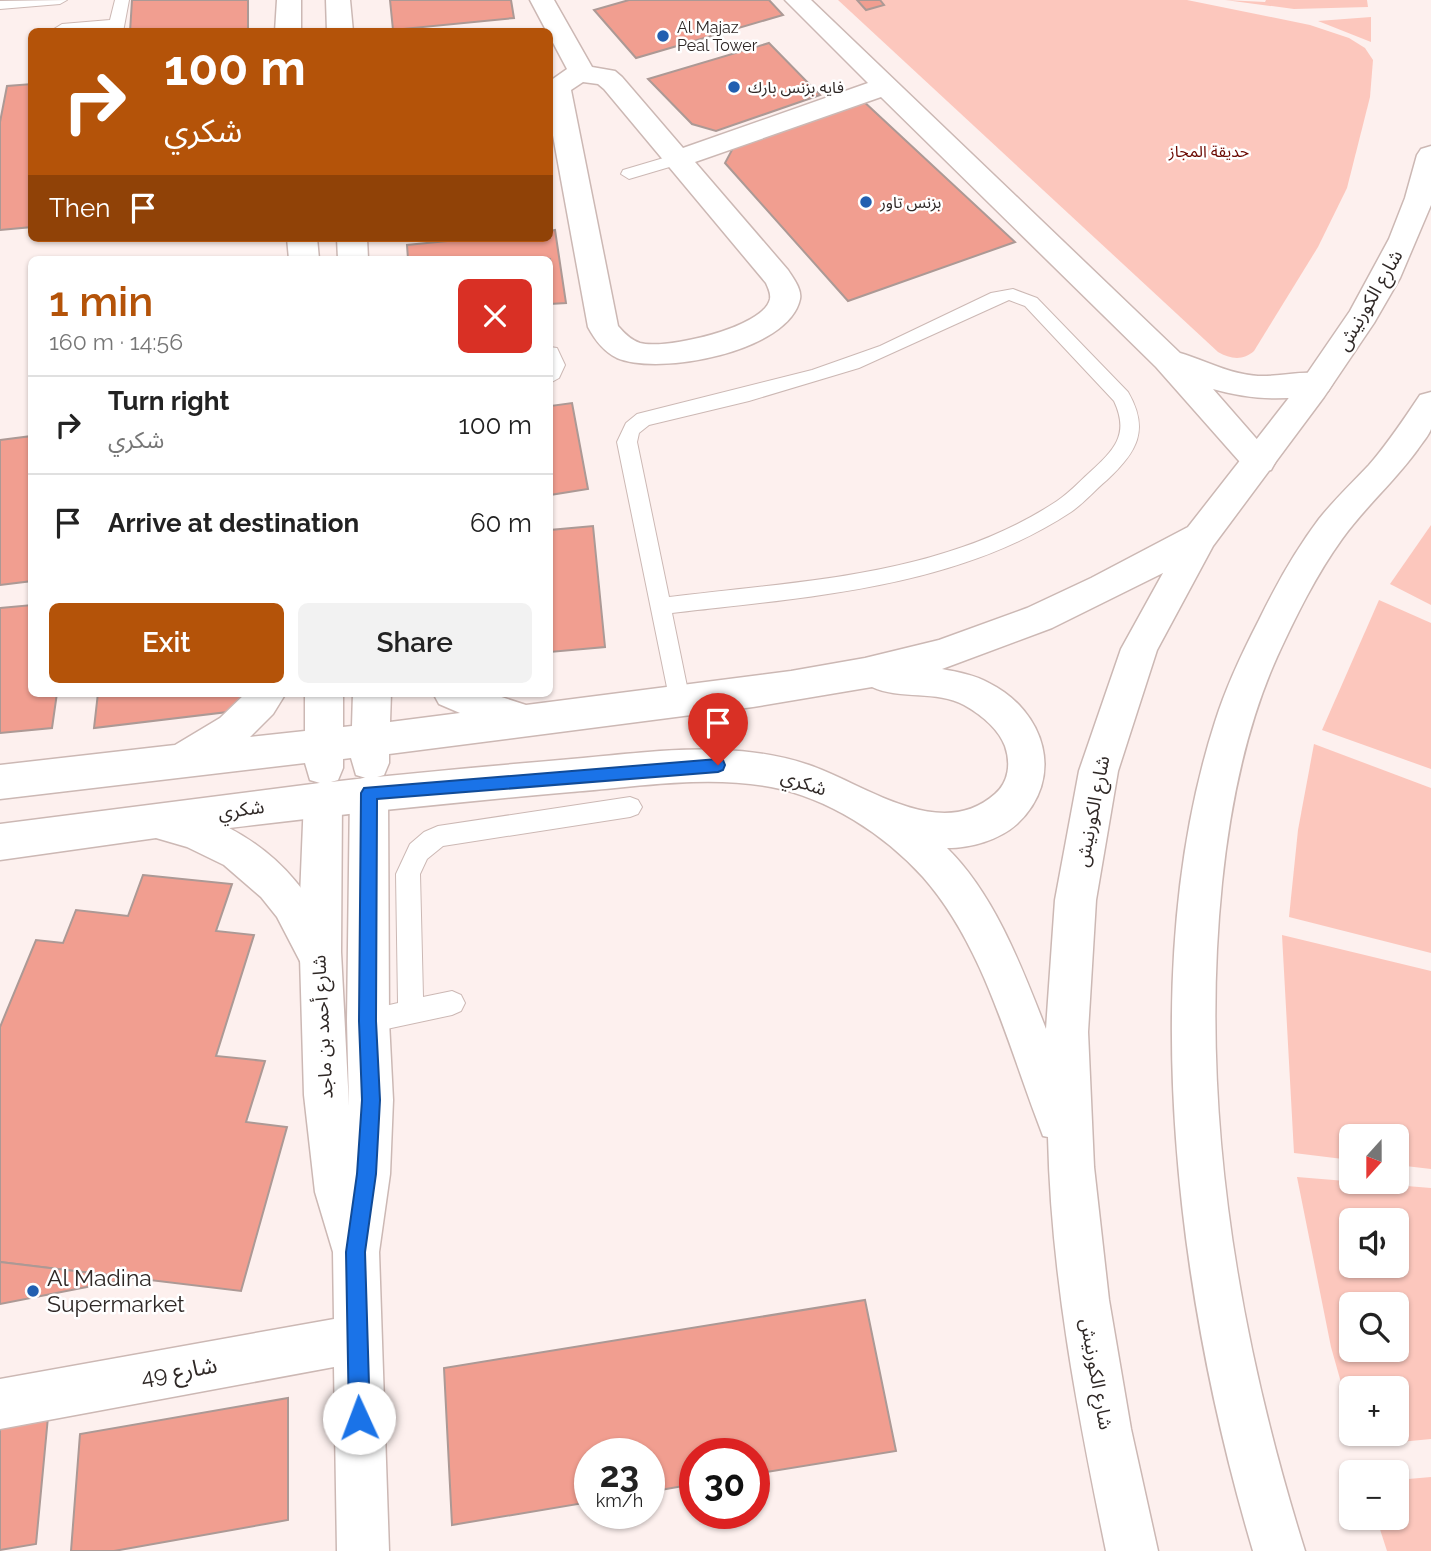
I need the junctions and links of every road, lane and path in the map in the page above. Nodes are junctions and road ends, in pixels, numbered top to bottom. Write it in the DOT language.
graph roads {
  1 [pos="60,0"];
  2 [pos="122,0"];
  3 [pos="289,0"];
  4 [pos="338,0"];
  5 [pos="542,0"];
  6 [pos="797,0"];
  7 [pos="0,5"];
  8 [pos="116,28"];
  9 [pos="288,28"];
  10 [pos="340,28"];
  11 [pos="583,74"];
  12 [pos="886,86"];
  13 [pos="1431,155"];
  14 [pos="677,159"];
  15 [pos="629,174"];
  16 [pos="1167,359"];
  17 [pos="1317,383"];
  18 [pos="1426,416"];
  19 [pos="1259,461"];
  20 [pos="1200,536"];
  21 [pos="660,607"];
  22 [pos="866,674"];
  23 [pos="263,697"];
  24 [pos="324,697"];
  25 [pos="372,697"];
  26 [pos="461,697"];
  27 [pos="679,701"];
  28 [pos="532,722"];
  29 [pos="370,739"];
  30 [pos="326,743"];
  31 [pos="175,761"];
  32 [pos="0,782"];
  33 [pos="369,793"];
  34 [pos="323,799"];
  35 [pos="630,807"];
  36 [pos="872,811"];
  37 [pos="151,821"];
  38 [pos="0,842"];
  39 [pos="318,953"];
  40 [pos="452,1003"];
  41 [pos="411,1012"];
  42 [pos="368,1021"];
  43 [pos="1071,1148"];
  44 [pos="356,1252"];
  45 [pos="358,1339"];
  46 [pos="1092,1355"];
  47 [pos="0,1404"];
  48 [pos="1269,1541"];
  49 [pos="363,1551"];
  50 [pos="1132,1551"];
  51 [pos="1158,1551"];
  1 -- 7 [label="lane"];
  2 -- 8 [label="lane"];
  3 -- 9 [label="street"];
  4 -- 10 [label="street"];
  5 -- 11 [label="street"];
  6 -- 12 [label="street"];
  11 -- 14 [label="street"];
  11 -- 14 [label="street"];
  12 -- 14 [label="street"];
  12 -- 16 [label="street"];
  13 -- 17 [label="street, شارع الكورنيش"];
  14 -- 15 [label="lane"];
  16 -- 17 [label="street"];
  16 -- 19 [label="street"];
  17 -- 19 [label="street, شارع الكورنيش"];
  18 -- 48 [label="street"];
  19 -- 20 [label="street, شارع الكورنيش"];
  20 -- 22 [label="street"];
  20 -- 43 [label="street, شارع الكورنيش"];
  21 -- 21 [label="lane"];
  21 -- 27 [label="lane"];
  22 -- 27 [label="street"];
  22 -- 36 [label="street"];
  23 -- 31 [label="street"];
  24 -- 30 [label="street, شارع أحمد بن ماجد"];
  25 -- 29 [label="street, شارع أحمد بن ماجد"];
  26 -- 28 [label="street"];
  27 -- 28 [label="street"];
  28 -- 29 [label="street"];
  29 -- 30 [label="street"];
  29 -- 33 [label="street, شارع أحمد بن ماجد"];
  30 -- 31 [label="street"];
  30 -- 34 [label="street, شارع أحمد بن ماجد"];
  31 -- 32 [label="street"];
  33 -- 34 [label="street, شكري"];
  33 -- 36 [label="street, شكري"];
  33 -- 42 [label="street, شارع أحمد بن ماجد"];
  34 -- 37 [label="street, شكري"];
  34 -- 39 [label="street, شارع أحمد بن ماجد"];
  35 -- 41 [label="lane"];
  36 -- 43 [label="street, شكري"];
  37 -- 38 [label="street, شكري"];
  37 -- 39 [label="street"];
  39 -- 44 [label="street, شارع أحمد بن ماجد"];
  40 -- 41 [label="lane"];
  41 -- 42 [label="lane"];
  42 -- 44 [label="street, شارع أحمد بن ماجد"];
  43 -- 46 [label="street, شارع الكورنيش"];
  44 -- 45 [label="street, شارع أحمد بن ماجد"];
  45 -- 47 [label="street, شارع 49"];
  45 -- 49 [label="street, شارع أحمد بن ماجد"];
  46 -- 50 [label="street, شارع الكورنيش"];
  46 -- 51 [label="street"];
}
